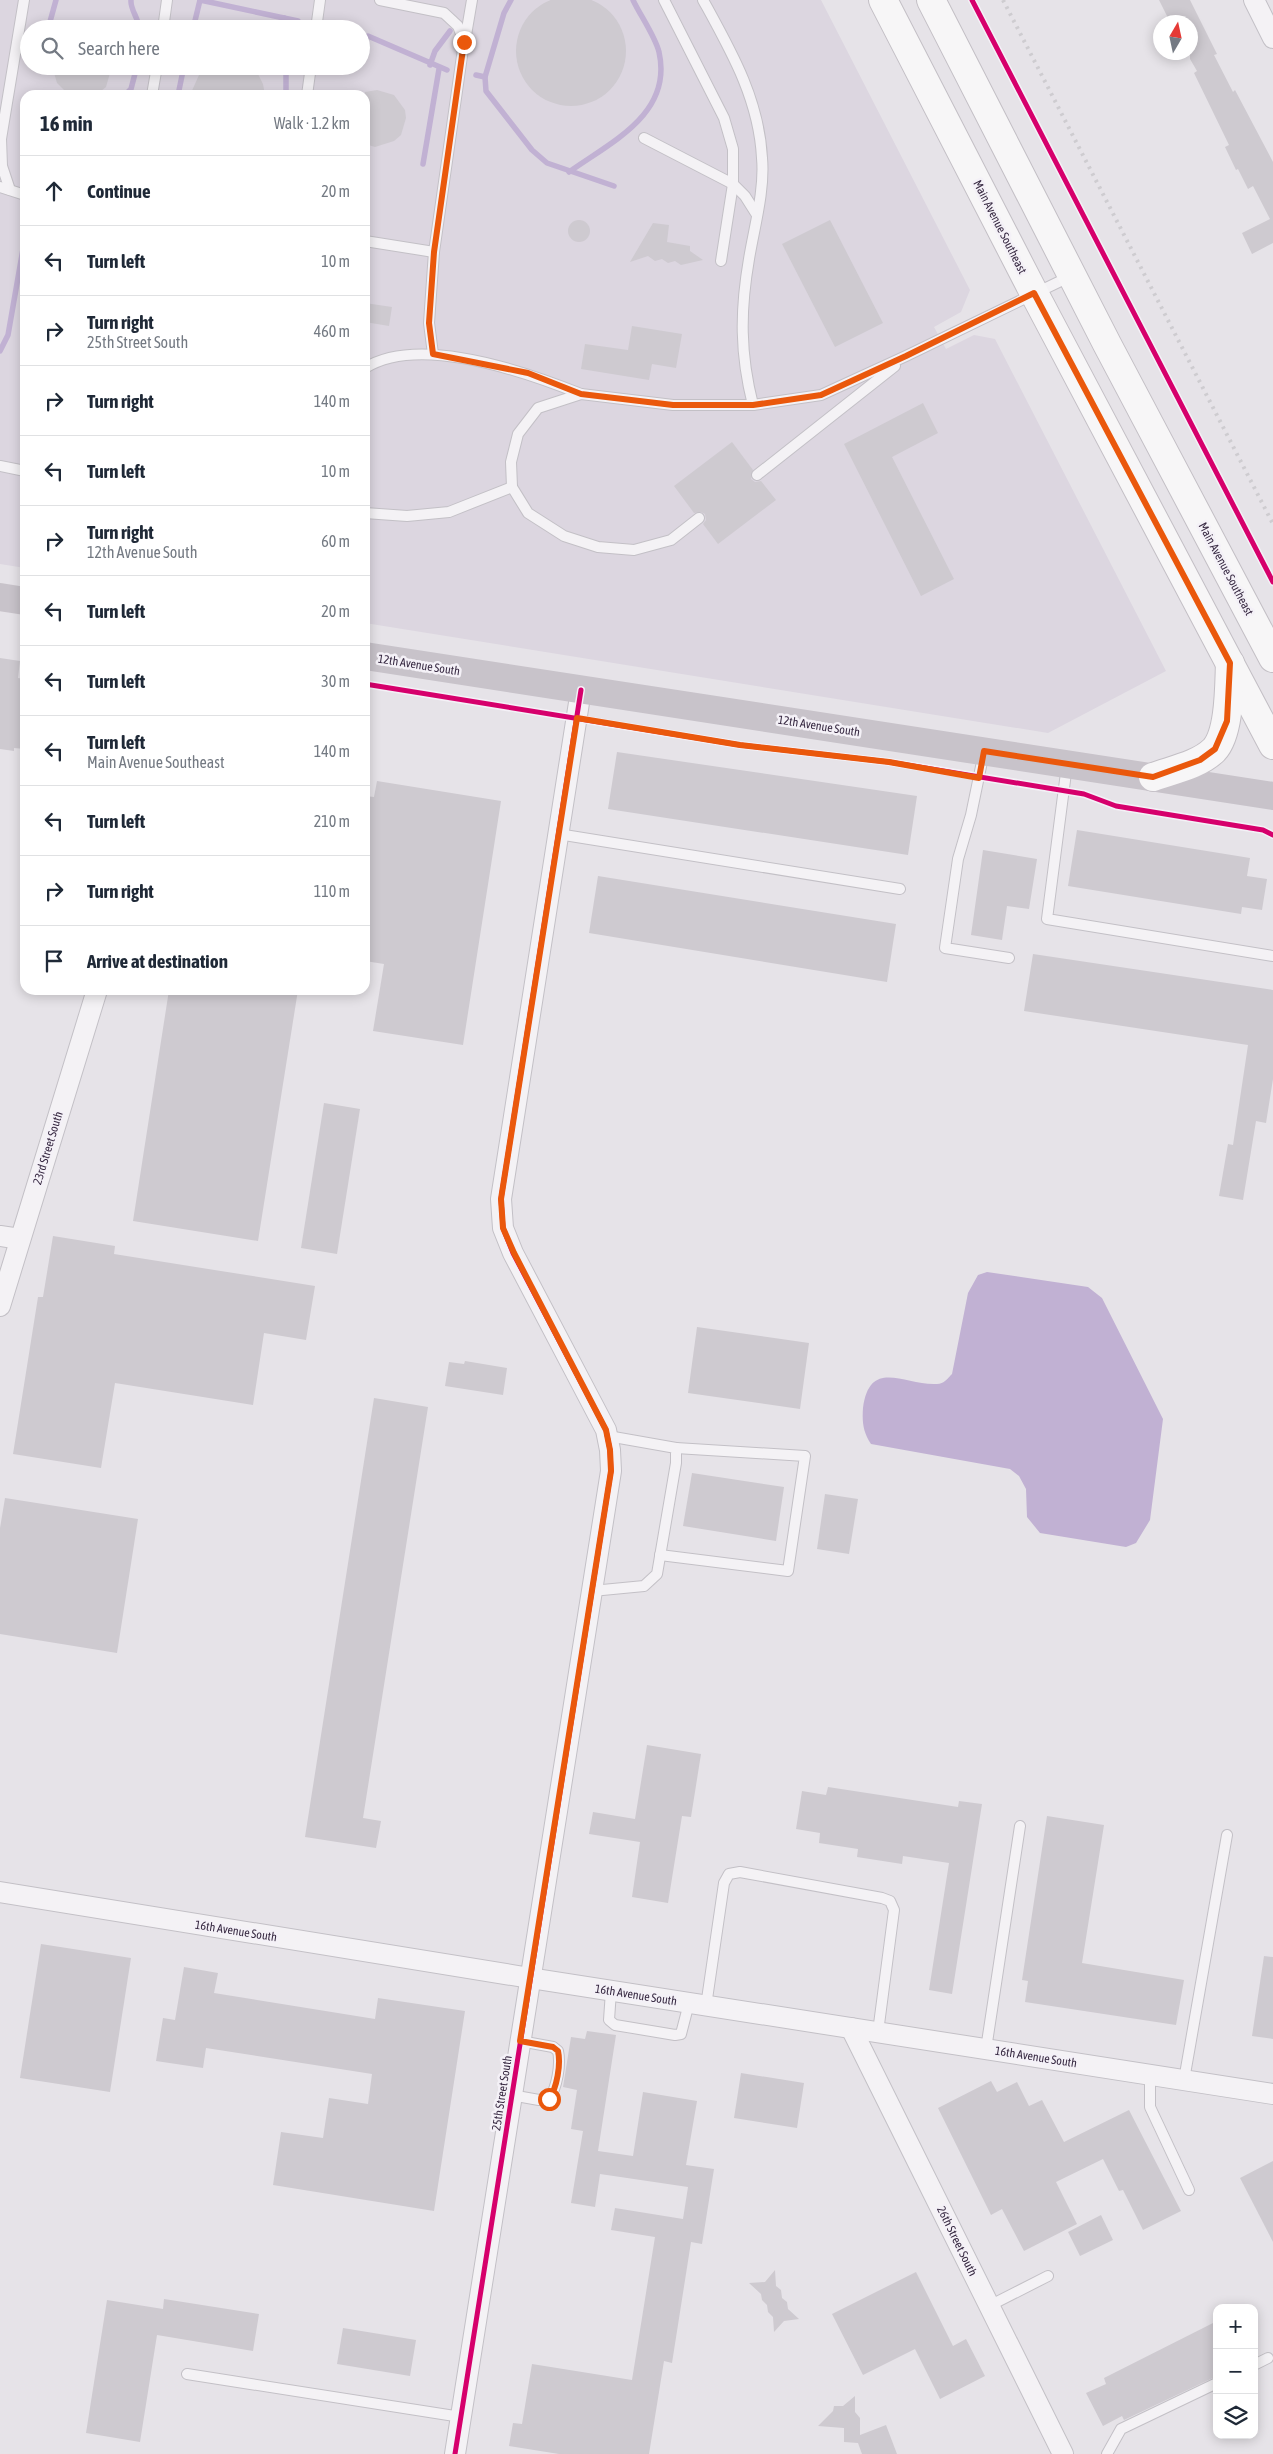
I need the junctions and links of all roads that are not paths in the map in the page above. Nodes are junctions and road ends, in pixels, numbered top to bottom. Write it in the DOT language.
graph roads {
  1 [pos="24,0"];
  2 [pos="167,0"];
  3 [pos="320,0"];
  4 [pos="380,0"];
  5 [pos="472,0"];
  6 [pos="664,0"];
  7 [pos="704,0"];
  8 [pos="883,0"];
  9 [pos="931,0"];
  10 [pos="1254,0"];
  11 [pos="21,20"];
  12 [pos="164,20"];
  13 [pos="317,20"];
  14 [pos="20,24"];
  15 [pos="1273,38"];
  16 [pos="464,42"];
  17 [pos="155,75"];
  18 [pos="310,75"];
  19 [pos="153,90"];
  20 [pos="308,90"];
  21 [pos="644,138"];
  22 [pos="733,184"];
  23 [pos="5,188"];
  24 [pos="20,193"];
  25 [pos="757,215"];
  26 [pos="370,243"];
  27 [pos="434,252"];
  28 [pos="721,261"];
  29 [pos="1072,275"];
  30 [pos="1034,293"];
  31 [pos="433,354"];
  32 [pos="906,356"];
  33 [pos="370,366"];
  34 [pos="581,394"];
  35 [pos="753,405"];
  36 [pos="0,466"];
  37 [pos="20,470"];
  38 [pos="757,475"];
  39 [pos="512,487"];
  40 [pos="370,513"];
  41 [pos="699,518"];
  42 [pos="0,597"];
  43 [pos="20,600"];
  44 [pos="370,657"];
  45 [pos="1273,658"];
  46 [pos="1230,663"];
  47 [pos="581,690"];
  48 [pos="1273,744"];
  49 [pos="984,751"];
  50 [pos="1067,764"];
  51 [pos="1153,777"];
  52 [pos="1273,796"];
  53 [pos="558,834"];
  54 [pos="900,889"];
  55 [pos="1273,956"];
  56 [pos="1009,958"];
  57 [pos="95,995"];
  58 [pos="0,1236"];
  59 [pos="20,1239"];
  60 [pos="0,1306"];
  61 [pos="608,1436"];
  62 [pos="676,1448"];
  63 [pos="660,1555"];
  64 [pos="592,1590"];
  65 [pos="1020,1826"];
  66 [pos="1227,1835"];
  67 [pos="0,1892"];
  68 [pos="530,1978"];
  69 [pos="611,1991"];
  70 [pos="697,2004"];
  71 [pos="851,2028"];
  72 [pos="878,2032"];
  73 [pos="520,2041"];
  74 [pos="986,2049"];
  75 [pos="1150,2075"];
  76 [pos="1184,2080"];
  77 [pos="1273,2094"];
  78 [pos="511,2095"];
  79 [pos="1190,2190"];
  80 [pos="1048,2276"];
  81 [pos="989,2306"];
  82 [pos="1268,2358"];
  83 [pos="1258,2363"];
  84 [pos="187,2374"];
  85 [pos="1213,2385"];
  86 [pos="461,2417"];
  87 [pos="455,2454"];
  88 [pos="1063,2454"];
  89 [pos="1106,2454"];
  1 -- 11 [label="lane"];
  2 -- 12 [label="lane"];
  3 -- 13 [label="lane"];
  4 -- 16 [label="lane"];
  5 -- 16 [label="lane"];
  6 -- 22 [label="lane"];
  7 -- 25 [label="lane"];
  8 -- 30 [label="main road, Main Avenue Southeast"];
  9 -- 29 [label="main road, Main Avenue Southeast"];
  10 -- 15 [label="street"];
  14 -- 23 [label="lane"];
  16 -- 27 [label="lane"];
  17 -- 19 [label="lane"];
  18 -- 20 [label="lane"];
  21 -- 22 [label="lane"];
  22 -- 25 [label="lane"];
  22 -- 28 [label="lane"];
  23 -- 24 [label="lane"];
  25 -- 35 [label="lane"];
  26 -- 27 [label="lane"];
  27 -- 31 [label="lane"];
  29 -- 30 [label="lane"];
  29 -- 45 [label="main road, Main Avenue Southeast"];
  30 -- 32 [label="lane"];
  30 -- 46 [label="main road, Main Avenue Southeast"];
  31 -- 33 [label="lane"];
  31 -- 34 [label="lane"];
  32 -- 35 [label="lane"];
  32 -- 38 [label="lane"];
  34 -- 35 [label="lane"];
  34 -- 39 [label="lane"];
  36 -- 37 [label="lane"];
  39 -- 40 [label="lane"];
  39 -- 41 [label="lane"];
  42 -- 43 [label="street"];
  44 -- 47 [label="street, 12th Avenue South"];
  46 -- 48 [label="main road, Main Avenue Southeast"];
  46 -- 51 [label="main road"];
  47 -- 49 [label="street, 12th Avenue South"];
  47 -- 53 [label="street, 25th Street South"];
  49 -- 50 [label="street, 12th Avenue South"];
  49 -- 56 [label="lane"];
  50 -- 51 [label="street, 12th Avenue South"];
  50 -- 55 [label="lane"];
  51 -- 52 [label="street, 12th Avenue South"];
  53 -- 54 [label="lane"];
  53 -- 61 [label="street, 25th Street South"];
  57 -- 59 [label="street, 23rd Street South"];
  58 -- 59 [label="street"];
  59 -- 60 [label="street, 23rd Street South"];
  61 -- 62 [label="lane"];
  61 -- 64 [label="street, 25th Street South"];
  62 -- 63 [label="lane"];
  62 -- 63 [label="lane"];
  63 -- 64 [label="lane"];
  64 -- 68 [label="street, 25th Street South"];
  65 -- 74 [label="lane"];
  66 -- 76 [label="lane"];
  67 -- 68 [label="street, 16th Avenue South"];
  68 -- 69 [label="street, 16th Avenue South"];
  68 -- 73 [label="street, 25th Street South"];
  69 -- 70 [label="street, 16th Avenue South"];
  69 -- 70 [label="lane"];
  70 -- 71 [label="street, 16th Avenue South"];
  70 -- 72 [label="lane"];
  71 -- 72 [label="street, 16th Avenue South"];
  71 -- 81 [label="street, 26th Street South"];
  72 -- 74 [label="street, 16th Avenue South"];
  73 -- 78 [label="street, 25th Street South"];
  73 -- 78 [label="lane"];
  74 -- 75 [label="street, 16th Avenue South"];
  75 -- 76 [label="street, 16th Avenue South"];
  75 -- 79 [label="lane"];
  76 -- 77 [label="street, 16th Avenue South"];
  78 -- 86 [label="street, 25th Street South"];
  80 -- 81 [label="lane"];
  81 -- 88 [label="street, 26th Street South"];
  82 -- 83 [label="lane"];
  84 -- 86 [label="lane"];
  85 -- 89 [label="lane"];
  86 -- 87 [label="street, 25th Street South"];
}
